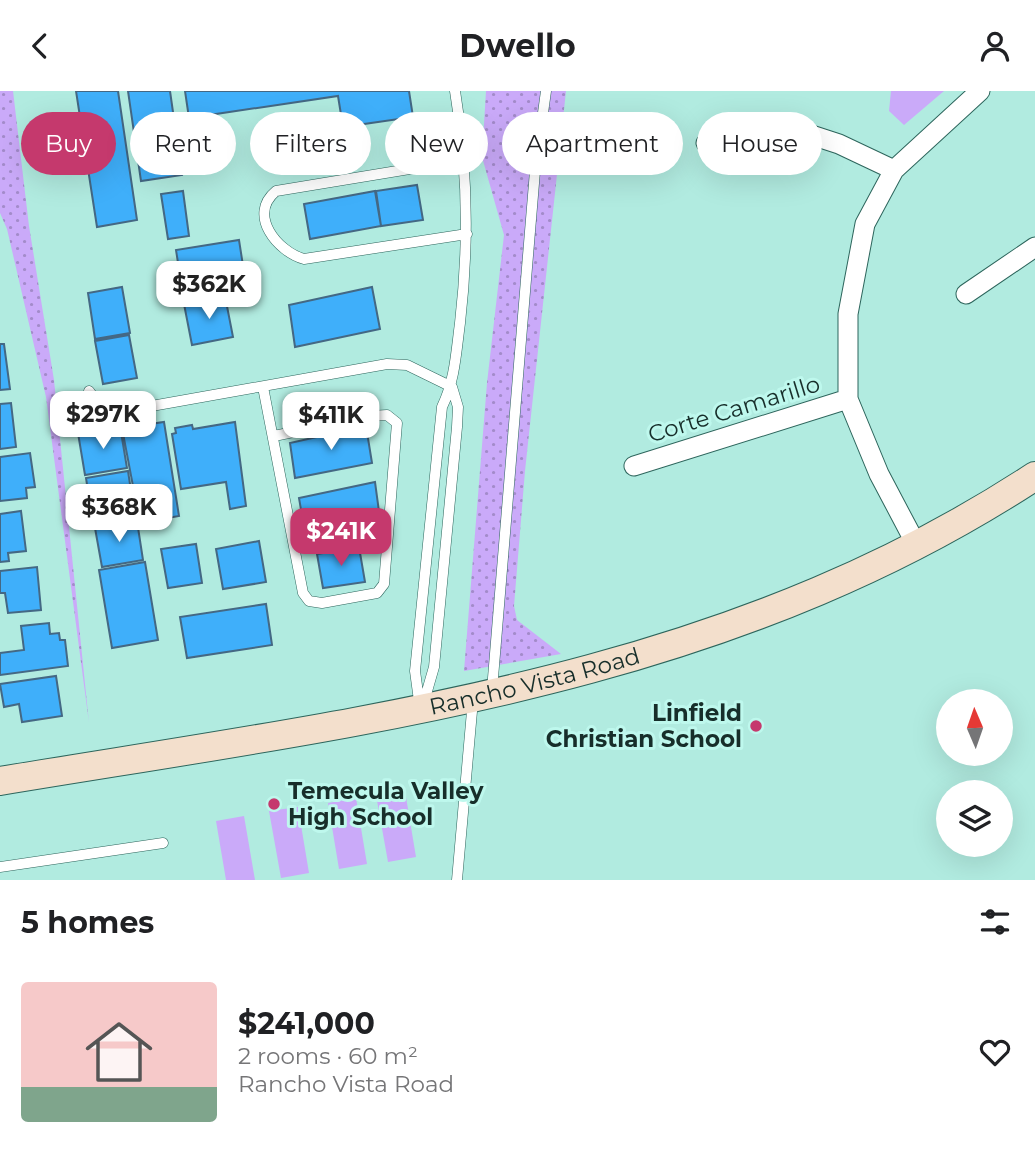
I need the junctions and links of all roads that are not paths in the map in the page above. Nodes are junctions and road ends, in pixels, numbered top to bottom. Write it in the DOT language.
graph roads {
  1 [pos="455,91"];
  2 [pos="546,91"];
  3 [pos="980,91"];
  4 [pos="458,112"];
  5 [pos="822,138"];
  6 [pos="894,170"];
  7 [pos="385,173"];
  8 [pos="465,175"];
  9 [pos="467,235"];
  10 [pos="1035,247"];
  11 [pos="966,294"];
  12 [pos="263,387"];
  13 [pos="452,387"];
  14 [pos="89,391"];
  15 [pos="848,399"];
  16 [pos="274,436"];
  17 [pos="634,466"];
  18 [pos="1035,476"];
  19 [pos="917,546"];
  20 [pos="482,697"];
  21 [pos="421,711"];
  22 [pos="0,781"];
  23 [pos="163,843"];
  24 [pos="0,867"];
  25 [pos="457,880"];
  1 -- 4 [label="lane"];
  2 -- 20 [label="lane"];
  3 -- 6 [label="street"];
  5 -- 6 [label="street"];
  6 -- 15 [label="street"];
  7 -- 9 [label="lane"];
  8 -- 9 [label="lane"];
  9 -- 13 [label="lane"];
  10 -- 11 [label="street"];
  12 -- 13 [label="lane"];
  12 -- 14 [label="lane"];
  12 -- 16 [label="lane"];
  13 -- 21 [label="lane"];
  13 -- 21 [label="lane"];
  15 -- 17 [label="street, Corte Camarillo"];
  15 -- 19 [label="street"];
  16 -- 16 [label="lane"];
  18 -- 19 [label="main road, Rancho Vista Road"];
  19 -- 20 [label="main road, Rancho Vista Road"];
  20 -- 21 [label="main road, Rancho Vista Road"];
  20 -- 25 [label="lane"];
  21 -- 22 [label="main road, Rancho Vista Road"];
  23 -- 24 [label="lane"];
}
